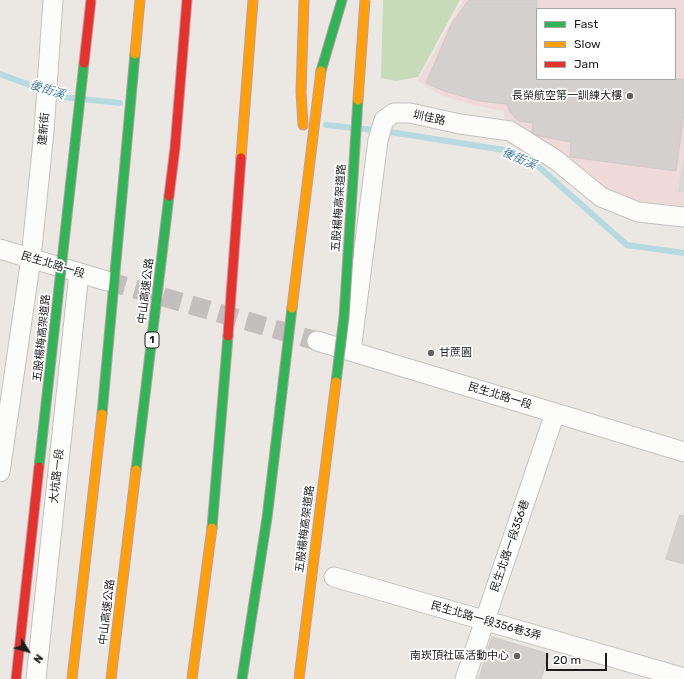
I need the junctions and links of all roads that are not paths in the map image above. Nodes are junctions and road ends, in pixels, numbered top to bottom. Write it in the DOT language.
graph roads {
  1 [pos="53,0"];
  2 [pos="91,0"];
  3 [pos="140,0"];
  4 [pos="187,0"];
  5 [pos="253,0"];
  6 [pos="304,0"];
  7 [pos="342,0"];
  8 [pos="364,0"];
  9 [pos="306,178"];
  10 [pos="684,217"];
  11 [pos="0,249"];
  12 [pos="31,258"];
  13 [pos="79,273"];
  14 [pos="106,281"];
  15 [pos="317,340"];
  16 [pos="351,351"];
  17 [pos="555,413"];
  18 [pos="684,452"];
  19 [pos="0,472"];
  20 [pos="334,577"];
  21 [pos="485,621"];
  22 [pos="684,678"];
  23 [pos="16,679"];
  24 [pos="36,679"];
  25 [pos="72,679"];
  26 [pos="111,679"];
  27 [pos="192,679"];
  28 [pos="242,679"];
  29 [pos="299,679"];
  30 [pos="465,679"];
  1 -- 12 [label="street, 建新街"];
  2 -- 23 [label="highway, 五股楊梅高架道路, bridge"];
  3 -- 25 [label="highway"];
  4 -- 26 [label="highway, 中山高速公路 / 1"];
  5 -- 27 [label="highway"];
  6 -- 9 [label="highway"];
  7 -- 9 [label="highway"];
  8 -- 29 [label="highway, 五股楊梅高架道路, bridge"];
  9 -- 28 [label="highway"];
  10 -- 16 [label="street, 圳佳路"];
  11 -- 12 [label="street, 民生北路一段"];
  12 -- 13 [label="street, 民生北路一段"];
  12 -- 19 [label="street"];
  13 -- 14 [label="street, 民生北路一段"];
  13 -- 24 [label="street, 大坑路一段"];
  15 -- 16 [label="street, 民生北路一段"];
  16 -- 17 [label="street, 民生北路一段"];
  17 -- 18 [label="street, 民生北路一段"];
  17 -- 21 [label="street, 民生北路一段356巷"];
  20 -- 21 [label="street, 民生北路一段356巷3弄"];
  21 -- 22 [label="street, 民生北路一段356巷3弄"];
  21 -- 30 [label="street, 民生北路一段356巷"];
}
